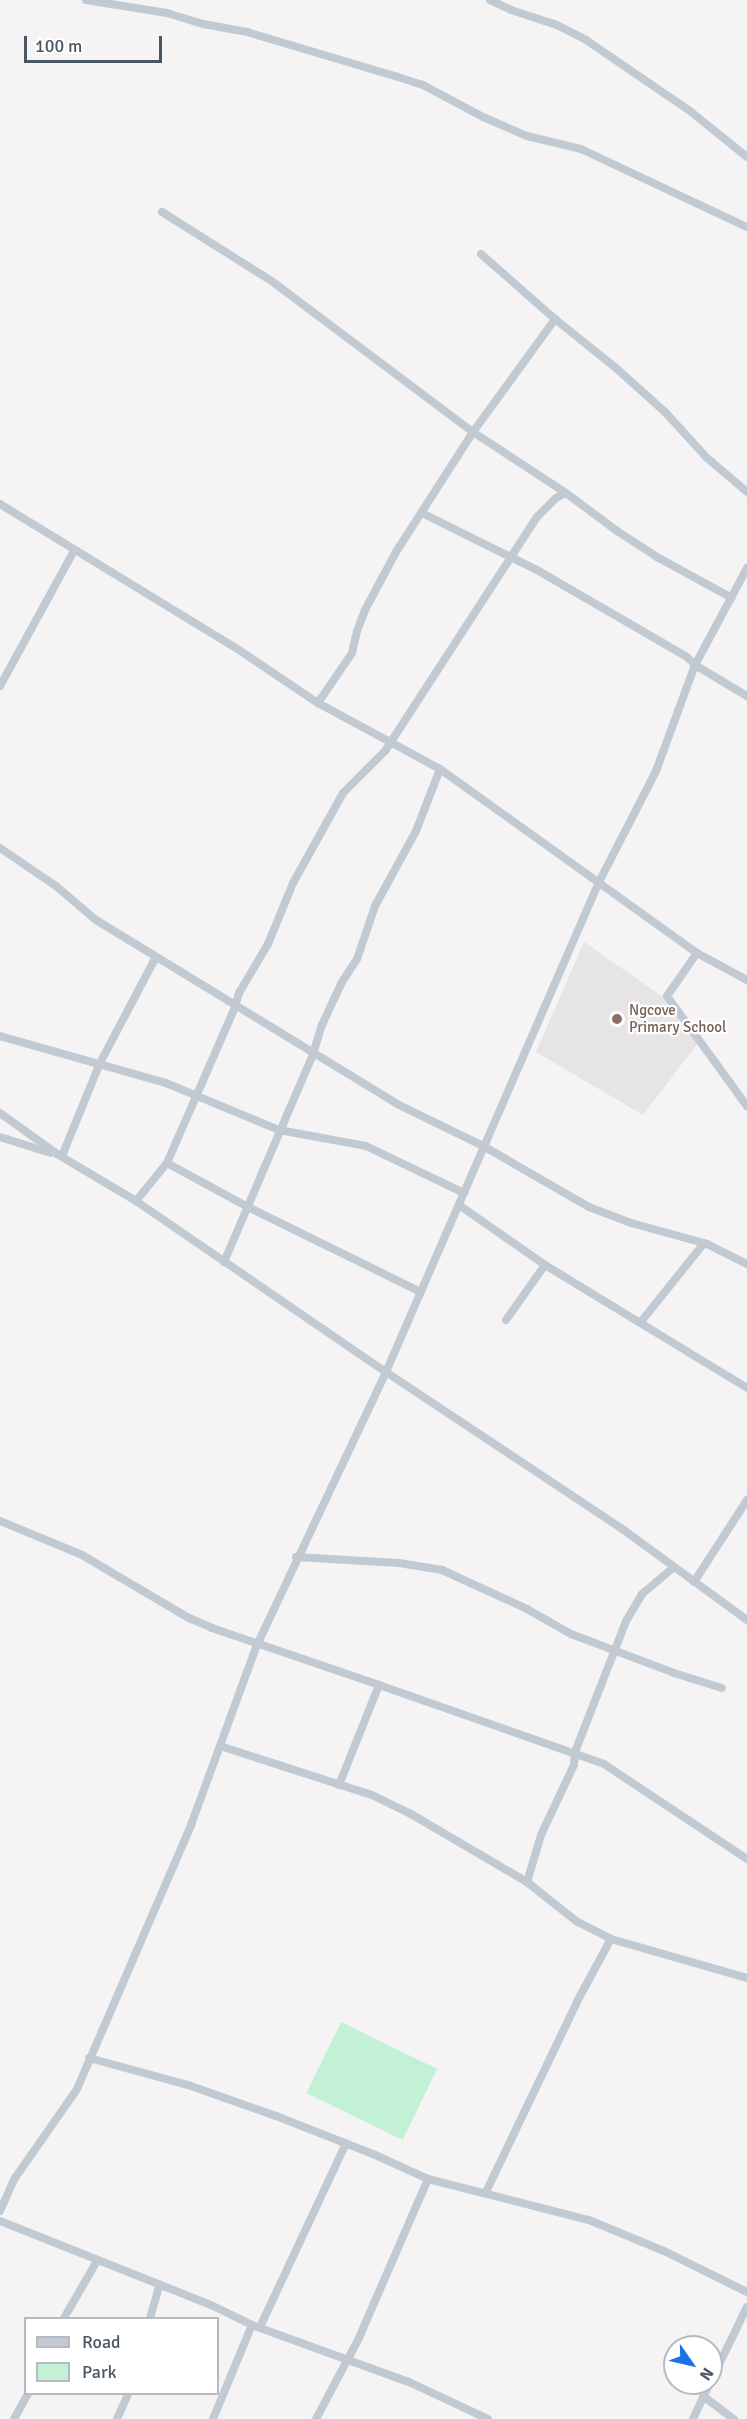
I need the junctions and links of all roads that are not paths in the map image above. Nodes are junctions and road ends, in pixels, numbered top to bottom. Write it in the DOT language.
graph roads {
  1 [pos="86,0"];
  2 [pos="490,0"];
  3 [pos="747,157"];
  4 [pos="162,212"];
  5 [pos="747,227"];
  6 [pos="481,254"];
  7 [pos="555,319"];
  8 [pos="473,432"];
  9 [pos="747,492"];
  10 [pos="566,493"];
  11 [pos="0,504"];
  12 [pos="422,513"];
  13 [pos="74,550"];
  14 [pos="511,556"];
  15 [pos="747,567"];
  16 [pos="732,598"];
  17 [pos="695,665"];
  18 [pos="0,686"];
  19 [pos="747,696"];
  20 [pos="318,703"];
  21 [pos="390,742"];
  22 [pos="440,769"];
  23 [pos="0,848"];
  24 [pos="599,882"];
  25 [pos="697,953"];
  26 [pos="156,957"];
  27 [pos="747,980"];
  28 [pos="236,1007"];
  29 [pos="0,1036"];
  30 [pos="313,1054"];
  31 [pos="100,1063"];
  32 [pos="196,1095"];
  33 [pos="747,1106"];
  34 [pos="0,1113"];
  35 [pos="279,1130"];
  36 [pos="0,1137"];
  37 [pos="485,1147"];
  38 [pos="60,1155"];
  39 [pos="167,1163"];
  40 [pos="464,1193"];
  41 [pos="136,1201"];
  42 [pos="459,1205"];
  43 [pos="248,1207"];
  44 [pos="704,1243"];
  45 [pos="224,1262"];
  46 [pos="747,1264"];
  47 [pos="545,1265"];
  48 [pos="419,1291"];
  49 [pos="506,1320"];
  50 [pos="640,1323"];
  51 [pos="386,1372"];
  52 [pos="747,1388"];
  53 [pos="747,1500"];
  54 [pos="0,1521"];
  55 [pos="296,1557"];
  56 [pos="673,1568"];
  57 [pos="694,1582"];
  58 [pos="747,1620"];
  59 [pos="257,1645"];
  60 [pos="615,1649"];
  61 [pos="379,1684"];
  62 [pos="722,1688"];
  63 [pos="220,1746"];
  64 [pos="575,1752"];
  65 [pos="339,1785"];
  66 [pos="747,1859"];
  67 [pos="527,1882"];
  68 [pos="611,1939"];
  69 [pos="747,1978"];
  70 [pos="89,2058"];
  71 [pos="346,2143"];
  72 [pos="428,2179"];
  73 [pos="486,2192"];
  74 [pos="0,2211"];
  75 [pos="0,2222"];
  76 [pos="97,2261"];
  77 [pos="160,2284"];
  78 [pos="747,2292"];
  79 [pos="747,2307"];
  80 [pos="65,2317"];
  81 [pos="151,2317"];
  82 [pos="256,2326"];
  83 [pos="723,2356"];
  84 [pos="349,2358"];
  85 [pos="27,2395"];
  86 [pos="128,2395"];
  87 [pos="703,2396"];
  88 [pos="14,2419"];
  89 [pos="117,2419"];
  90 [pos="213,2419"];
  91 [pos="316,2419"];
  92 [pos="488,2419"];
  93 [pos="693,2419"];
  94 [pos="734,2419"];
  1 -- 5 [label="street"];
  2 -- 3 [label="street"];
  4 -- 8 [label="street"];
  6 -- 7 [label="street"];
  7 -- 8 [label="street"];
  7 -- 9 [label="street"];
  8 -- 10 [label="street"];
  8 -- 12 [label="street"];
  10 -- 14 [label="street"];
  10 -- 16 [label="street"];
  11 -- 13 [label="street"];
  12 -- 14 [label="street"];
  12 -- 20 [label="street"];
  13 -- 18 [label="street"];
  13 -- 20 [label="street"];
  14 -- 17 [label="street"];
  14 -- 21 [label="street"];
  15 -- 16 [label="street"];
  16 -- 17 [label="street"];
  17 -- 19 [label="street"];
  17 -- 24 [label="street"];
  20 -- 21 [label="street"];
  21 -- 22 [label="street"];
  21 -- 28 [label="street"];
  22 -- 24 [label="street"];
  22 -- 30 [label="street"];
  23 -- 26 [label="street"];
  24 -- 25 [label="street"];
  24 -- 37 [label="street"];
  25 -- 27 [label="street"];
  25 -- 33 [label="street"];
  26 -- 28 [label="street"];
  26 -- 31 [label="street"];
  28 -- 30 [label="street"];
  28 -- 32 [label="street"];
  29 -- 31 [label="street"];
  30 -- 35 [label="street"];
  30 -- 37 [label="street"];
  31 -- 32 [label="street"];
  31 -- 38 [label="street"];
  32 -- 35 [label="street"];
  32 -- 39 [label="street"];
  34 -- 38 [label="street"];
  35 -- 40 [label="street"];
  35 -- 43 [label="street"];
  36 -- 38 [label="street"];
  37 -- 40 [label="street"];
  37 -- 44 [label="street"];
  38 -- 41 [label="street"];
  39 -- 41 [label="street"];
  39 -- 43 [label="street"];
  40 -- 42 [label="street"];
  41 -- 45 [label="street"];
  42 -- 47 [label="street"];
  42 -- 48 [label="street"];
  43 -- 45 [label="street"];
  43 -- 48 [label="street"];
  44 -- 46 [label="street"];
  44 -- 50 [label="street"];
  45 -- 51 [label="street"];
  47 -- 49 [label="street"];
  47 -- 50 [label="street"];
  48 -- 51 [label="street"];
  50 -- 52 [label="street"];
  51 -- 55 [label="street"];
  51 -- 56 [label="street"];
  53 -- 57 [label="street"];
  54 -- 59 [label="street"];
  55 -- 59 [label="street"];
  55 -- 60 [label="street"];
  56 -- 57 [label="street"];
  56 -- 60 [label="street"];
  57 -- 58 [label="street"];
  59 -- 61 [label="street"];
  59 -- 63 [label="street"];
  60 -- 62 [label="street"];
  60 -- 64 [label="street"];
  61 -- 64 [label="street"];
  61 -- 65 [label="street"];
  63 -- 65 [label="street"];
  63 -- 70 [label="street"];
  64 -- 66 [label="street"];
  64 -- 67 [label="street"];
  65 -- 67 [label="street"];
  67 -- 68 [label="street"];
  68 -- 69 [label="street"];
  68 -- 73 [label="street"];
  70 -- 71 [label="street"];
  70 -- 74 [label="street"];
  71 -- 72 [label="street"];
  71 -- 82 [label="street"];
  72 -- 73 [label="street"];
  72 -- 84 [label="street"];
  73 -- 78 [label="street"];
  75 -- 76 [label="street"];
  76 -- 77 [label="street"];
  76 -- 80 [label="street"];
  77 -- 81 [label="street"];
  77 -- 82 [label="street"];
  79 -- 83 [label="street"];
  82 -- 84 [label="street"];
  82 -- 90 [label="street"];
  84 -- 91 [label="street"];
  84 -- 92 [label="street"];
  85 -- 88 [label="street"];
  86 -- 89 [label="street"];
  87 -- 93 [label="street"];
  87 -- 94 [label="street"];
}
